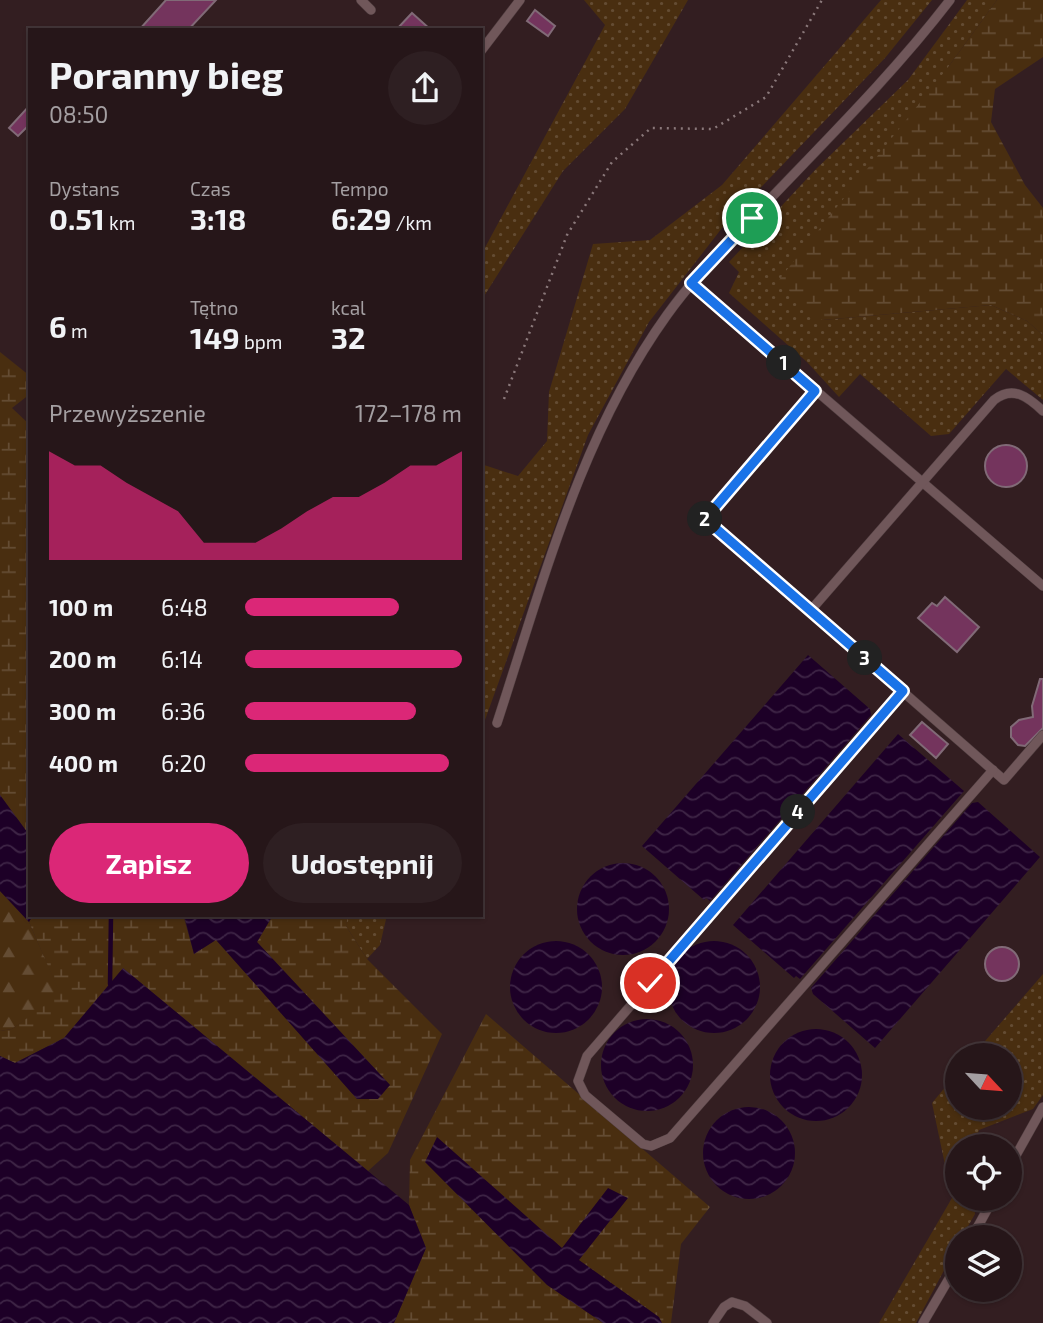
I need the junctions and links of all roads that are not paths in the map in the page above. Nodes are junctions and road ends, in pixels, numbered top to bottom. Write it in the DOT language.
graph roads {
  1 [pos="361,0"];
  2 [pos="520,0"];
  3 [pos="950,0"];
  4 [pos="371,10"];
  5 [pos="483,48"];
  6 [pos="691,283"];
  7 [pos="815,391"];
  8 [pos="1043,411"];
  9 [pos="921,481"];
  10 [pos="1043,586"];
  11 [pos="811,610"];
  12 [pos="903,691"];
  13 [pos="496,723"];
  14 [pos="1043,735"];
  15 [pos="993,770"];
  16 [pos="1043,1107"];
  17 [pos="1022,1145"];
  18 [pos="945,1285"];
  19 [pos="713,1323"];
  20 [pos="767,1323"];
  21 [pos="923,1323"];
  1 -- 4 [label="lane"];
  2 -- 5 [label="lane"];
  3 -- 6 [label="lane"];
  6 -- 7 [label="lane"];
  6 -- 13 [label="lane"];
  7 -- 9 [label="lane"];
  7 -- 11 [label="lane"];
  8 -- 9 [label="lane"];
  9 -- 10 [label="lane"];
  9 -- 11 [label="lane"];
  11 -- 12 [label="lane"];
  12 -- 15 [label="lane"];
  12 -- 15 [label="lane"];
  14 -- 15 [label="lane"];
  16 -- 17 [label="lane"];
  18 -- 21 [label="lane"];
  19 -- 20 [label="lane"];
}
